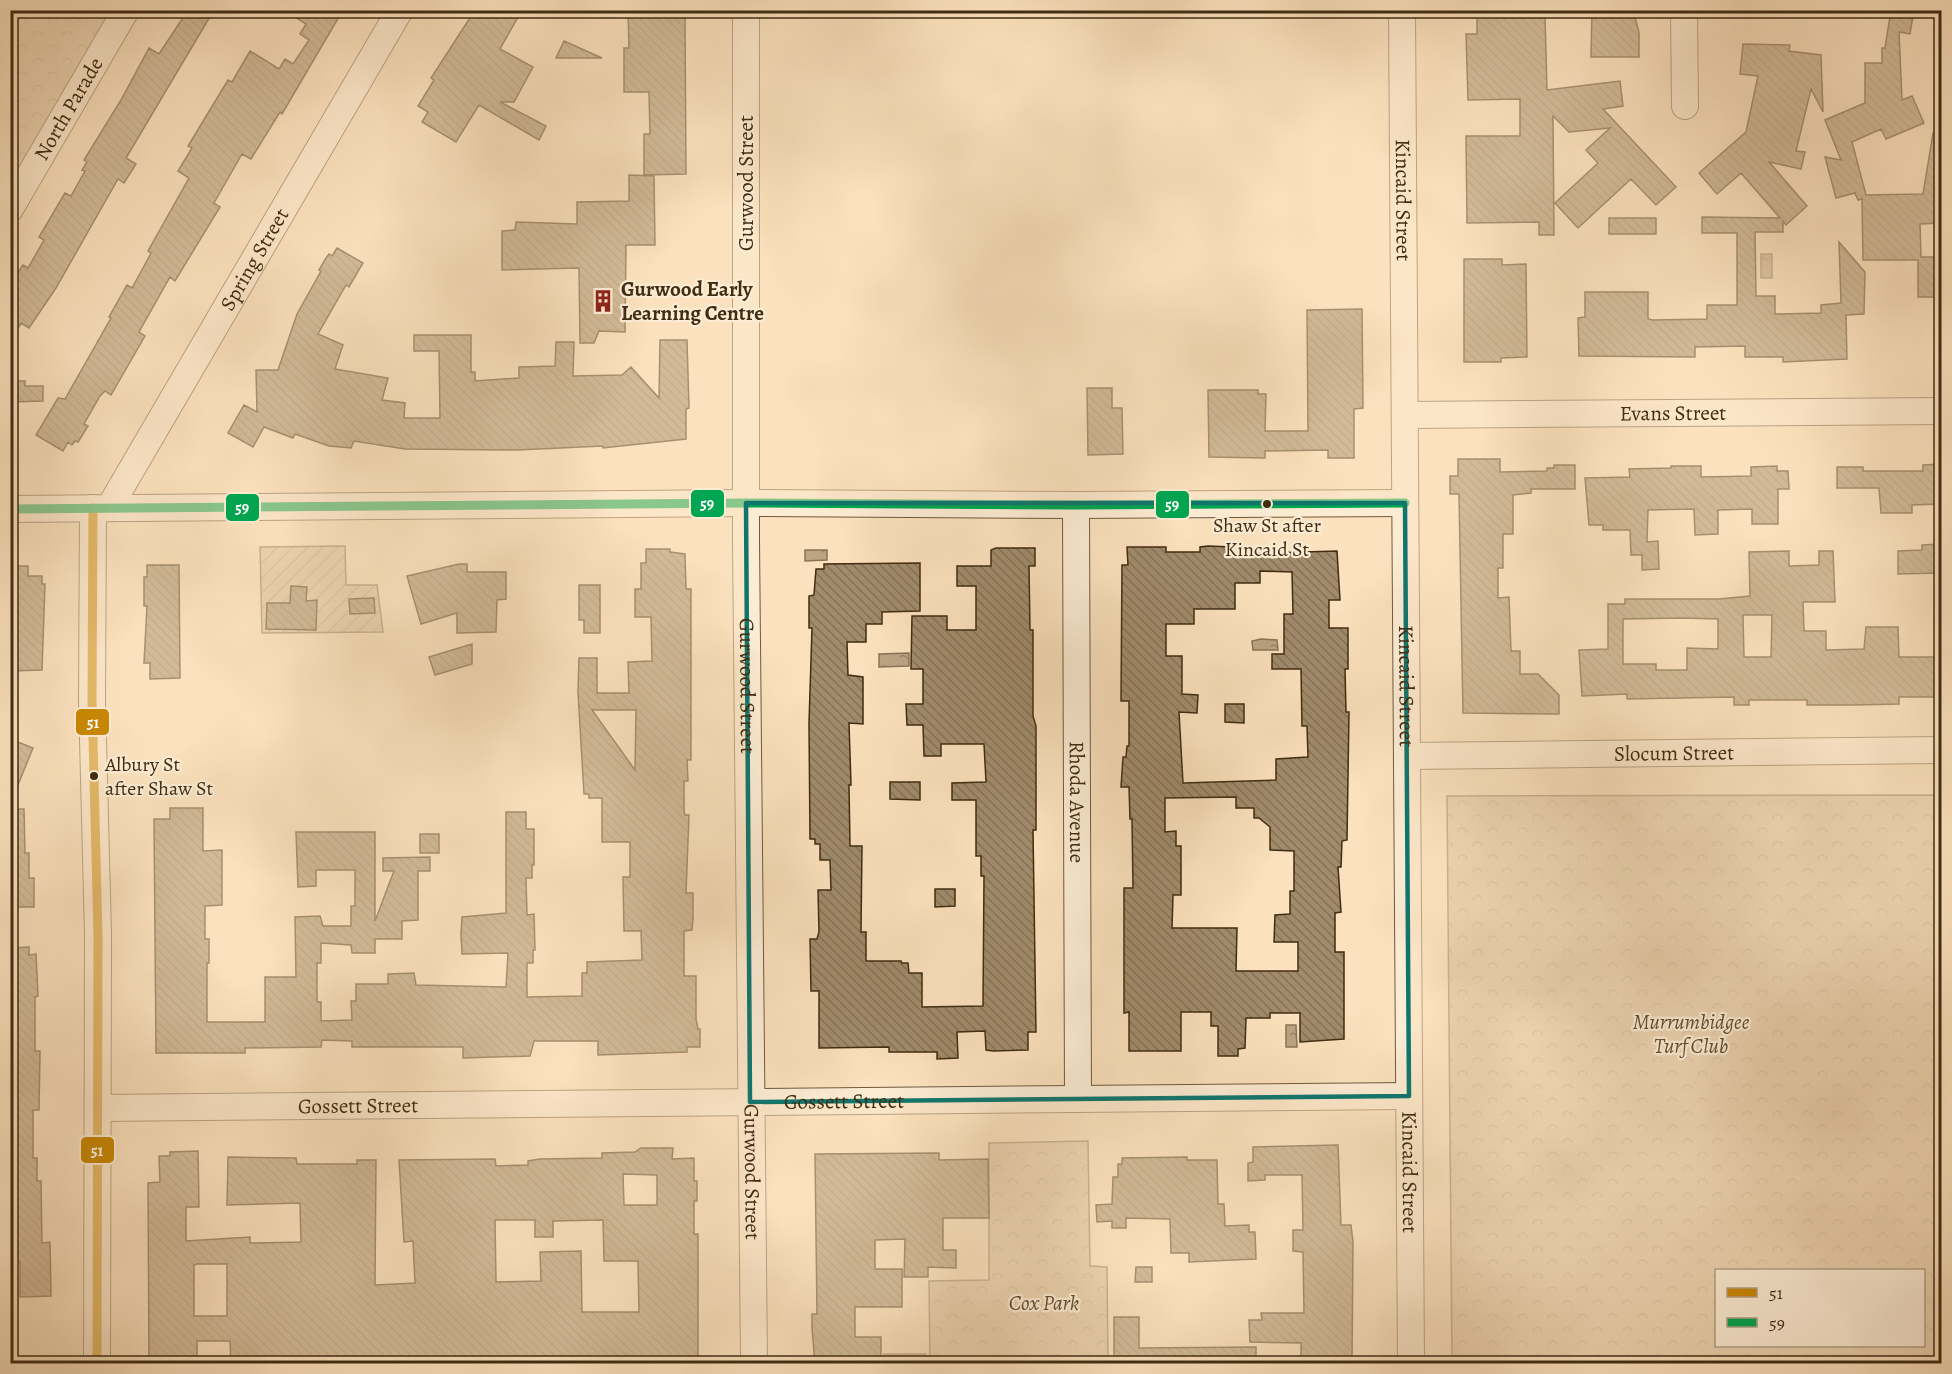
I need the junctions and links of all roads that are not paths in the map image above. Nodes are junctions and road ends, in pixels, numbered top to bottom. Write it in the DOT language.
graph roads {
  1 [pos="126,10"];
  2 [pos="400,10"];
  3 [pos="746,10"];
  4 [pos="1402,10"];
  5 [pos="1684,10"];
  6 [pos="1684,106"];
  7 [pos="10,209"];
  8 [pos="1941,411"];
  9 [pos="1405,415"];
  10 [pos="746,502"];
  11 [pos="1405,502"];
  12 [pos="1076,505"];
  13 [pos="101,508"];
  14 [pos="10,509"];
  15 [pos="1941,750"];
  16 [pos="1407,756"];
  17 [pos="1409,1096"];
  18 [pos="1078,1098"];
  19 [pos="750,1102"];
  20 [pos="98,1108"];
  21 [pos="97,1364"];
  22 [pos="754,1364"];
  23 [pos="1411,1364"];
  1 -- 7 [label="street, North Parade"];
  2 -- 13 [label="street, Spring Street"];
  3 -- 10 [label="street, Gurwood Street"];
  4 -- 9 [label="street, Kincaid Street"];
  5 -- 6 [label="street"];
  8 -- 9 [label="street, Evans Street"];
  9 -- 11 [label="street, Kincaid Street"];
  10 -- 12 [label="street"];
  10 -- 13 [label="street"];
  10 -- 19 [label="street, Gurwood Street"];
  11 -- 12 [label="street"];
  11 -- 16 [label="street, Kincaid Street"];
  12 -- 18 [label="street, Rhoda Avenue"];
  13 -- 14 [label="street"];
  13 -- 20 [label="street"];
  15 -- 16 [label="street, Slocum Street"];
  16 -- 17 [label="street, Kincaid Street"];
  17 -- 18 [label="street, Gossett Street"];
  17 -- 23 [label="street, Kincaid Street"];
  18 -- 19 [label="street, Gossett Street"];
  19 -- 20 [label="street, Gossett Street"];
  19 -- 22 [label="street, Gurwood Street"];
  20 -- 21 [label="street"];
}
